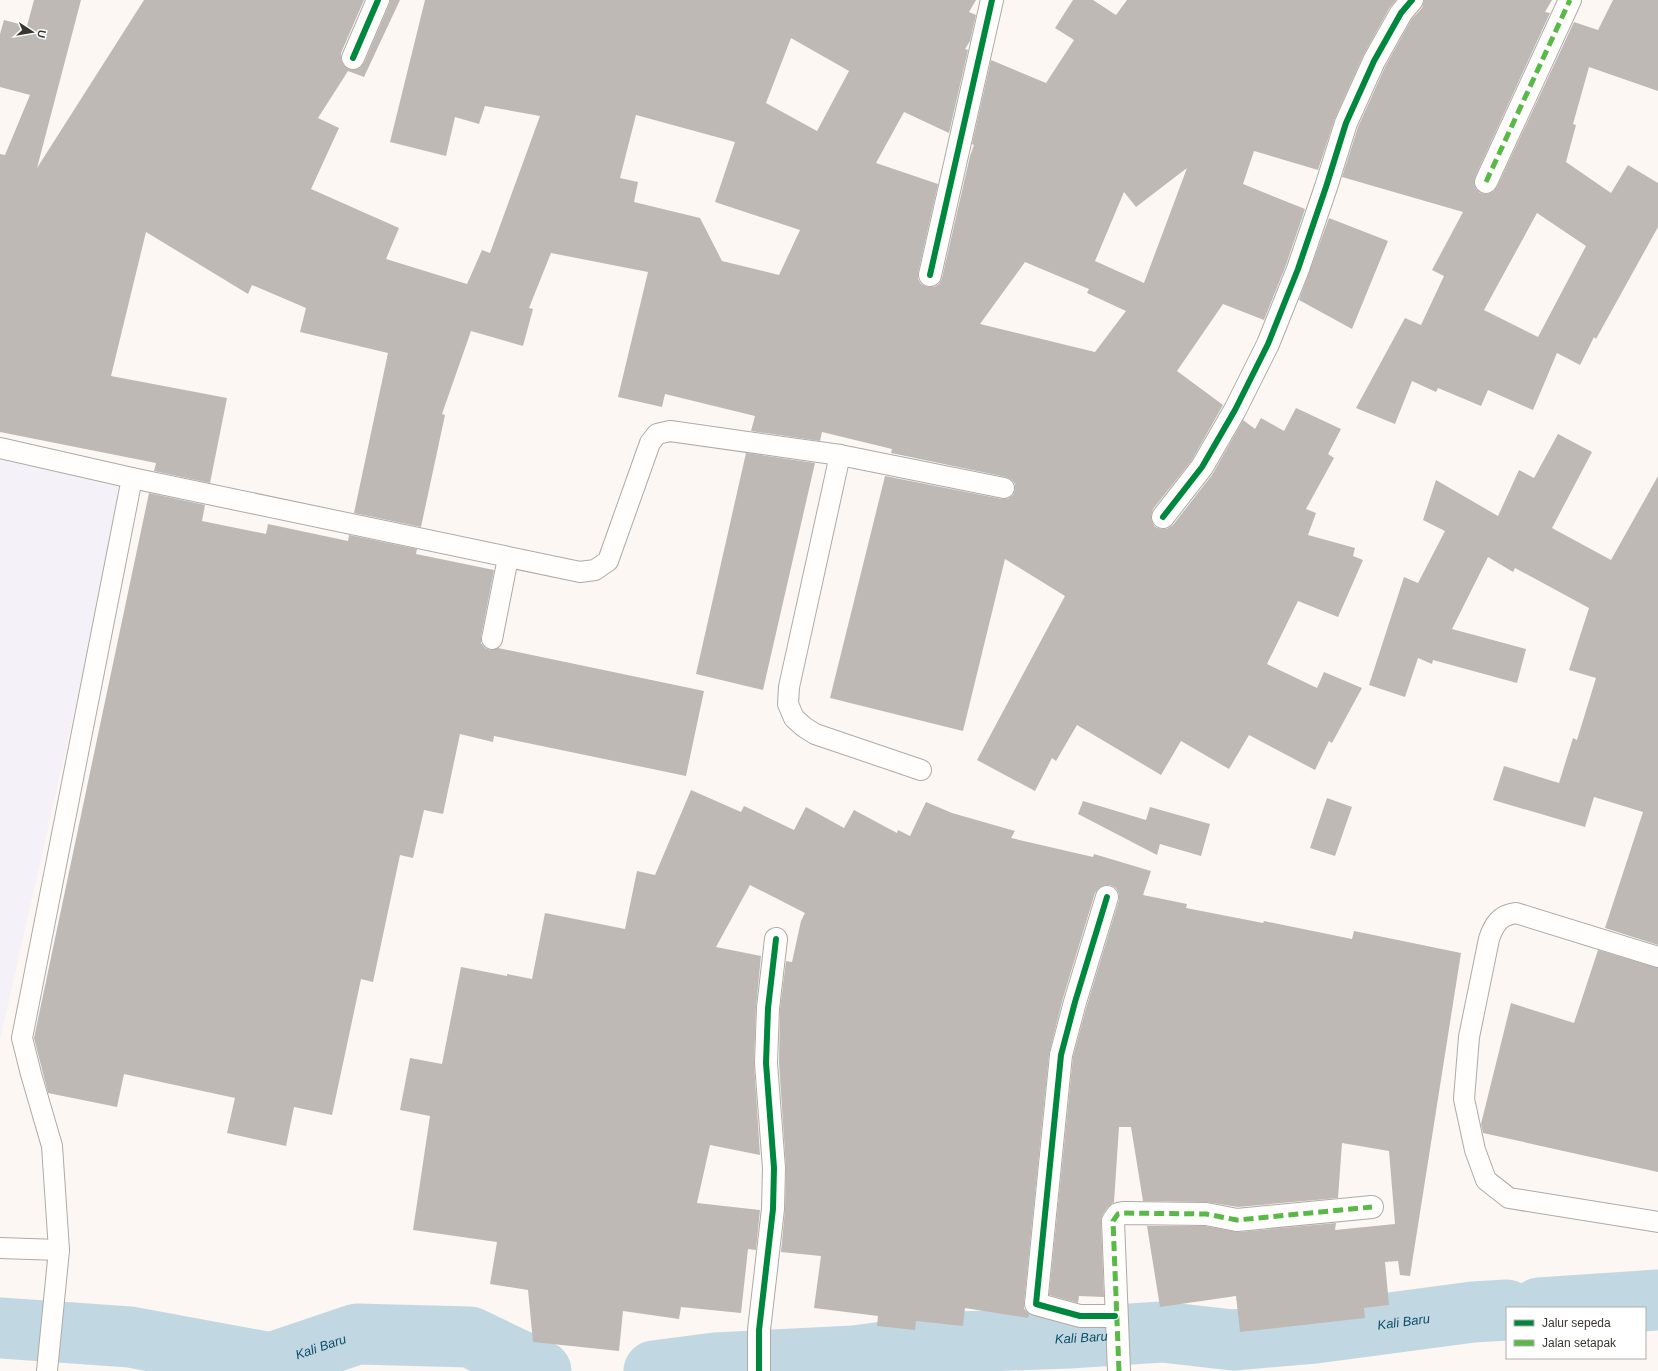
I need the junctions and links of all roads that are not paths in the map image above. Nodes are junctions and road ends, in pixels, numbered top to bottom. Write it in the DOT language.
graph roads {
  1 [pos="378,0"];
  2 [pos="992,0"];
  3 [pos="1412,0"];
  4 [pos="1570,0"];
  5 [pos="353,58"];
  6 [pos="1486,182"];
  7 [pos="930,275"];
  8 [pos="0,448"];
  9 [pos="840,456"];
  10 [pos="132,478"];
  11 [pos="1004,488"];
  12 [pos="1164,518"];
  13 [pos="508,558"];
  14 [pos="492,639"];
  15 [pos="921,770"];
  16 [pos="1107,897"];
  17 [pos="776,939"];
  18 [pos="1658,957"];
  19 [pos="1372,1207"];
  20 [pos="1658,1222"];
  21 [pos="0,1248"];
  22 [pos="58,1250"];
  23 [pos="1116,1318"];
  24 [pos="1118,1366"];
  25 [pos="48,1370"];
  26 [pos="759,1371"];
  1 -- 5 [label="street"];
  2 -- 7 [label="street"];
  3 -- 12 [label="street"];
  4 -- 6 [label="street"];
  8 -- 10 [label="lane"];
  9 -- 11 [label="lane"];
  9 -- 13 [label="lane"];
  9 -- 15 [label="lane"];
  10 -- 13 [label="lane"];
  10 -- 22 [label="lane"];
  13 -- 14 [label="lane"];
  16 -- 23 [label="street"];
  17 -- 26 [label="street"];
  18 -- 20 [label="lane"];
  19 -- 23 [label="street"];
  21 -- 22 [label="lane"];
  22 -- 25 [label="lane"];
  23 -- 24 [label="street"];
}
